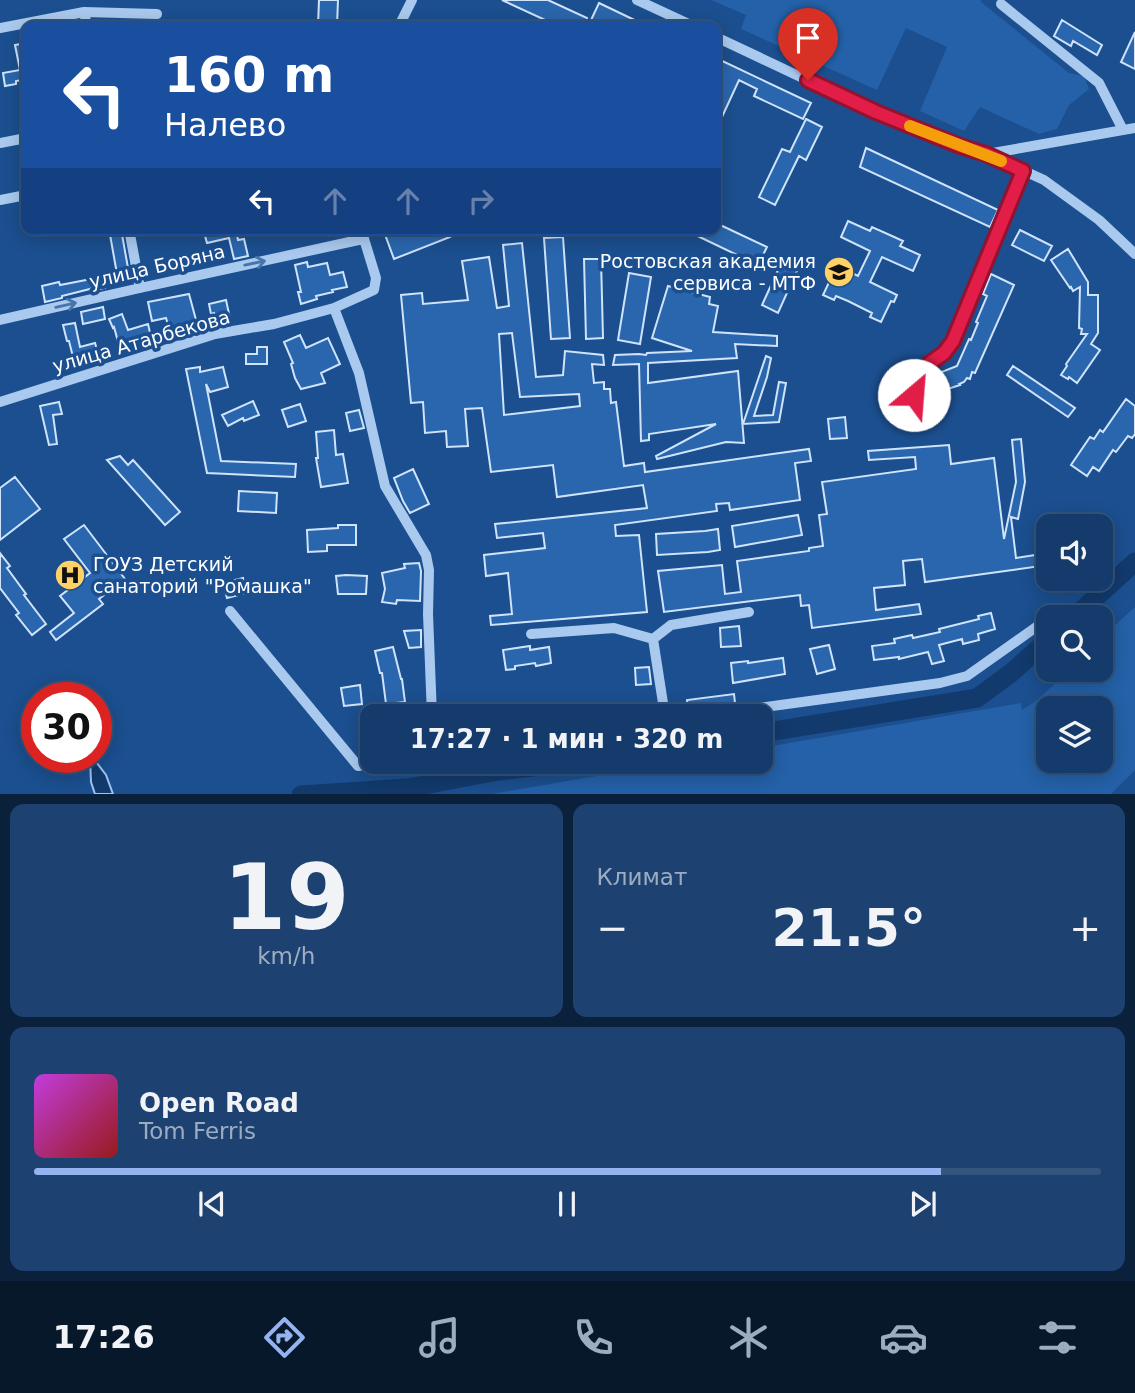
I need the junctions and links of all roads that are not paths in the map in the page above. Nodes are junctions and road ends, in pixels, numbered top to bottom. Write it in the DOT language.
graph roads {
  1 [pos="412,0"];
  2 [pos="637,0"];
  3 [pos="1001,4"];
  4 [pos="84,12"];
  5 [pos="158,14"];
  6 [pos="34,21"];
  7 [pos="86,21"];
  8 [pos="402,21"];
  9 [pos="682,21"];
  10 [pos="21,23"];
  11 [pos="0,27"];
  12 [pos="721,39"];
  13 [pos="1135,128"];
  14 [pos="1122,130"];
  15 [pos="21,139"];
  16 [pos="0,143"];
  17 [pos="986,154"];
  18 [pos="1023,171"];
  19 [pos="21,196"];
  20 [pos="0,200"];
  21 [pos="130,235"];
  22 [pos="358,235"];
  23 [pos="362,235"];
  24 [pos="1135,254"];
  25 [pos="140,288"];
  26 [pos="334,308"];
  27 [pos="0,320"];
  28 [pos="914,395"];
  29 [pos="0,402"];
  30 [pos="230,611"];
  31 [pos="748,612"];
  32 [pos="1036,627"];
  33 [pos="531,634"];
  34 [pos="653,639"];
  35 [pos="432,704"];
  36 [pos="663,704"];
  37 [pos="773,706"];
  38 [pos="360,765"];
  1 -- 8 [label="street"];
  2 -- 9 [label="street"];
  3 -- 14 [label="street"];
  4 -- 5 [label="street"];
  4 -- 6 [label="street"];
  4 -- 7 [label="street"];
  10 -- 11 [label="street"];
  12 -- 17 [label="street"];
  13 -- 14 [label="street"];
  14 -- 17 [label="street"];
  15 -- 16 [label="street"];
  17 -- 18 [label="street"];
  18 -- 24 [label="street"];
  18 -- 28 [label="street"];
  19 -- 20 [label="street"];
  21 -- 25 [label="street"];
  25 -- 22 [label="street, улица Боряна, one-way"];
  23 -- 26 [label="street, улица Атарбекова"];
  27 -- 25 [label="street, улица Боряна, one-way"];
  26 -- 29 [label="street, улица Атарбекова"];
  26 -- 35 [label="street"];
  30 -- 38 [label="street"];
  31 -- 34 [label="street"];
  32 -- 37 [label="street"];
  33 -- 34 [label="street"];
  34 -- 36 [label="street"];
}
